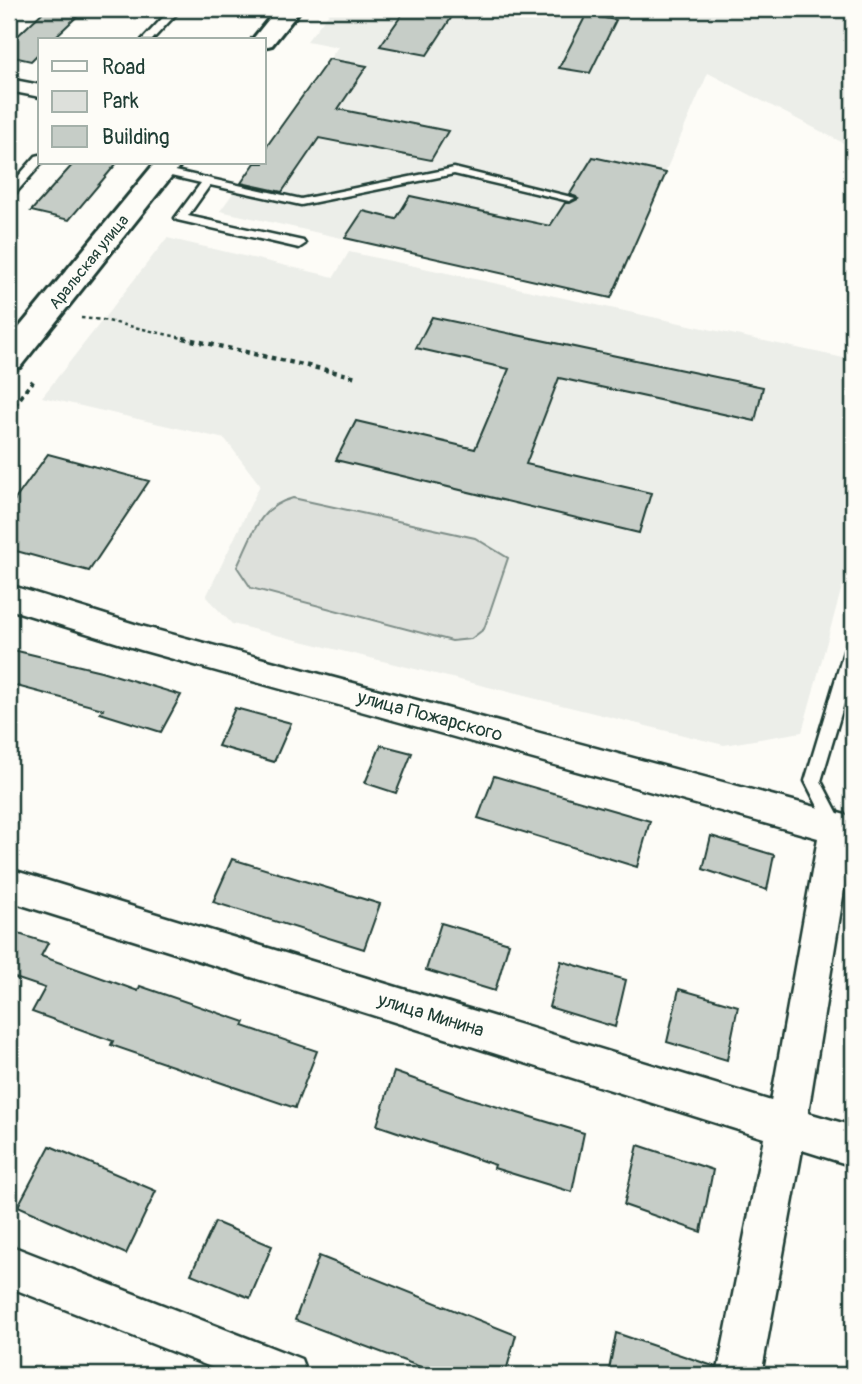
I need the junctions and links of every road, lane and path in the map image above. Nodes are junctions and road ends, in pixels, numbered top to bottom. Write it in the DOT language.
graph roads {
  1 [pos="289,9"];
  2 [pos="175,10"];
  3 [pos="149,38"];
  4 [pos="266,38"];
  5 [pos="9,85"];
  6 [pos="38,91"];
  7 [pos="38,160"];
  8 [pos="166,167"];
  9 [pos="207,182"];
  10 [pos="9,194"];
  11 [pos="569,198"];
  12 [pos="299,244"];
  13 [pos="103,320"];
  14 [pos="9,360"];
  15 [pos="39,372"];
  16 [pos="357,377"];
  17 [pos="9,412"];
  18 [pos="9,597"];
  19 [pos="853,649"];
  20 [pos="845,830"];
  21 [pos="9,885"];
  22 [pos="786,1123"];
  23 [pos="853,1146"];
  24 [pos="9,1266"];
  25 [pos="285,1375"];
  26 [pos="739,1375"];
  1 -- 4 [label="street"];
  2 -- 3 [label="lane"];
  5 -- 6 [label="street"];
  7 -- 10 [label="lane"];
  8 -- 9 [label="lane"];
  8 -- 14 [label="street, Аральская улица"];
  9 -- 11 [label="lane"];
  9 -- 12 [label="lane"];
  13 -- 16 [label="path"];
  15 -- 17 [label="path"];
  18 -- 20 [label="street, улица Пожарского"];
  19 -- 20 [label="lane"];
  20 -- 22 [label="street"];
  21 -- 22 [label="street, улица Минина"];
  22 -- 23 [label="street, улица Минина"];
  22 -- 26 [label="street"];
  24 -- 25 [label="street"];
}
